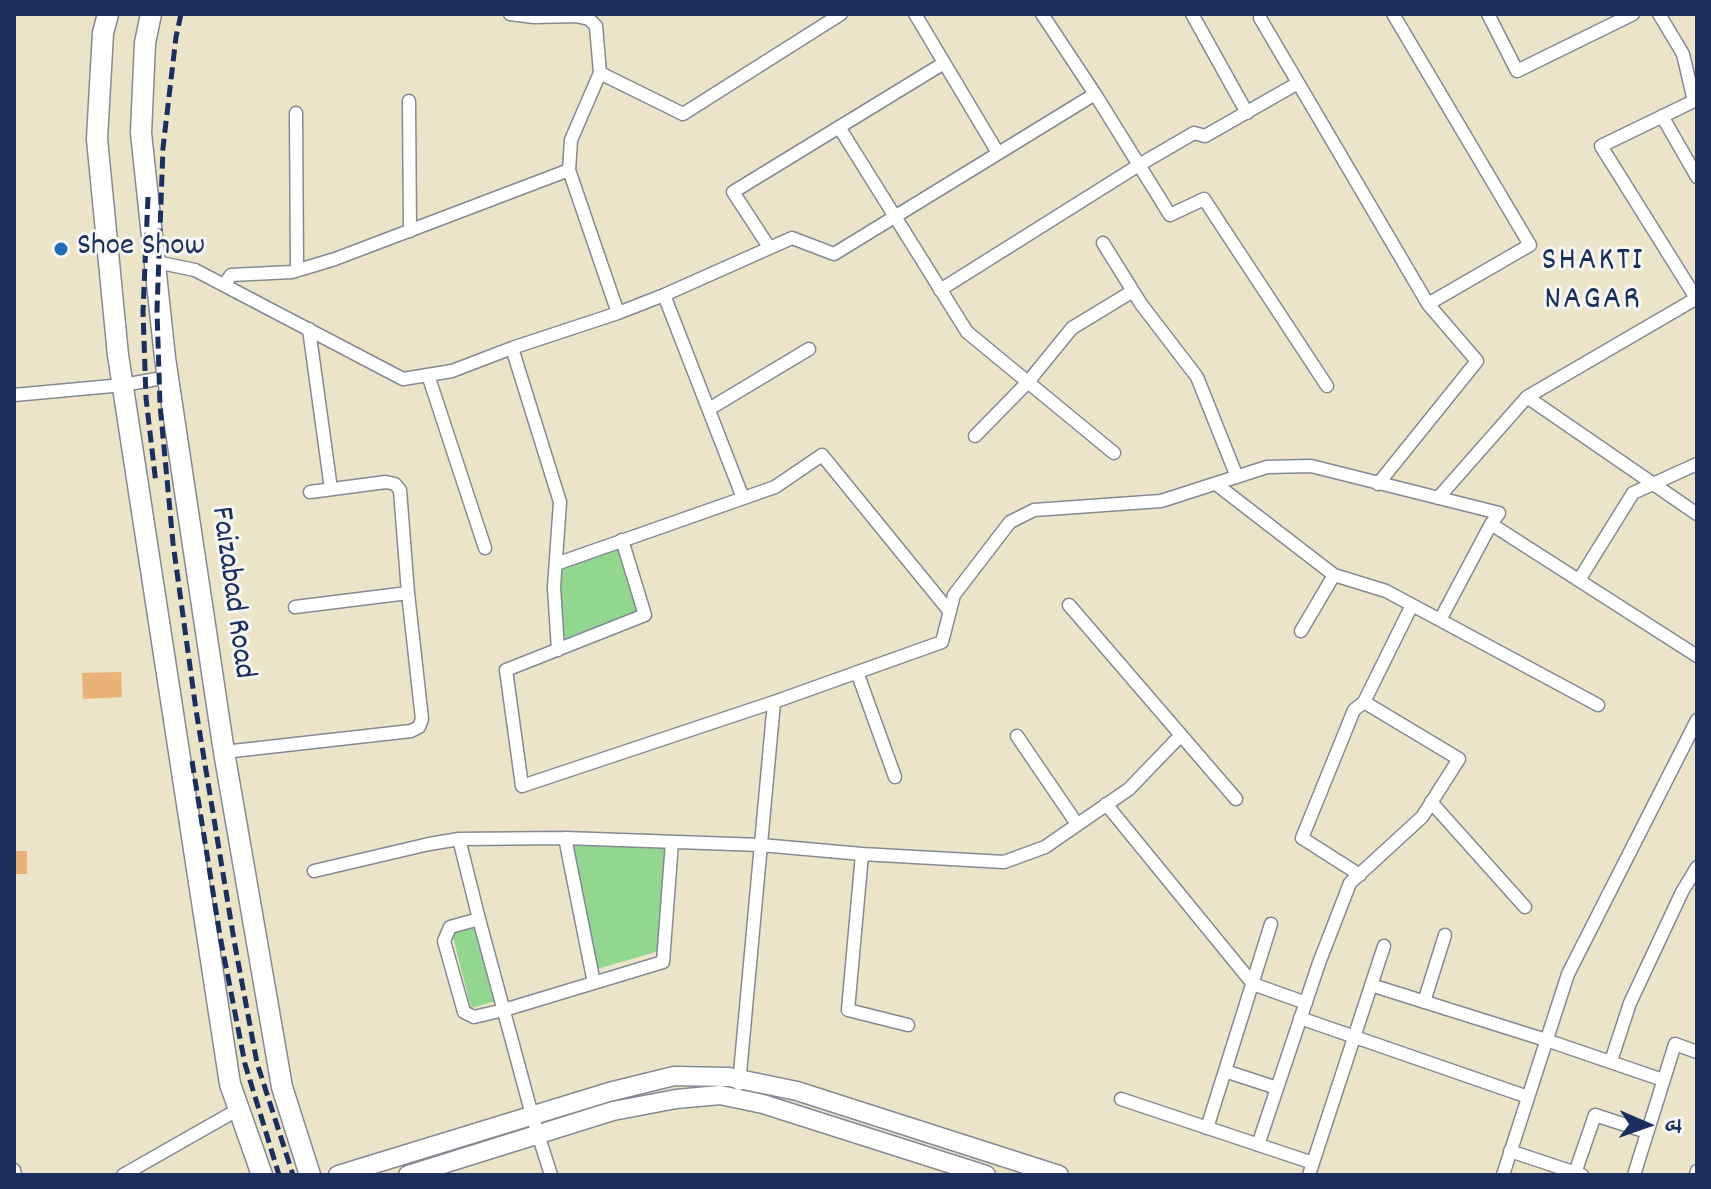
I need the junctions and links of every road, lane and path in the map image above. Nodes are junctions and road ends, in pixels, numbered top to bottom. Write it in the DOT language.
graph roads {
  1 [pos="108,14"];
  2 [pos="151,14"];
  3 [pos="510,14"];
  4 [pos="841,14"];
  5 [pos="915,14"];
  6 [pos="1042,14"];
  7 [pos="1192,14"];
  8 [pos="1393,14"];
  9 [pos="1488,14"];
  10 [pos="1633,14"];
  11 [pos="1659,14"];
  12 [pos="1260,18"];
  13 [pos="944,63"];
  14 [pos="600,73"];
  15 [pos="1298,83"];
  16 [pos="1095,94"];
  17 [pos="409,101"];
  18 [pos="296,113"];
  19 [pos="1247,113"];
  20 [pos="1662,116"];
  21 [pos="839,127"];
  22 [pos="998,153"];
  23 [pos="1139,165"];
  24 [pos="569,170"];
  25 [pos="1697,177"];
  26 [pos="895,217"];
  27 [pos="410,231"];
  28 [pos="1103,243"];
  29 [pos="769,247"];
  30 [pos="156,262"];
  31 [pos="297,270"];
  32 [pos="224,285"];
  33 [pos="940,290"];
  34 [pos="1133,291"];
  35 [pos="664,295"];
  36 [pos="1697,298"];
  37 [pos="1428,304"];
  38 [pos="618,313"];
  39 [pos="309,329"];
  40 [pos="512,348"];
  41 [pos="809,349"];
  42 [pos="428,375"];
  43 [pos="168,377"];
  44 [pos="1028,382"];
  45 [pos="123,385"];
  46 [pos="1327,386"];
  47 [pos="14,395"];
  48 [pos="1527,397"];
  49 [pos="709,409"];
  50 [pos="975,436"];
  51 [pos="1114,453"];
  52 [pos="1697,464"];
  53 [pos="1237,477"];
  54 [pos="1216,484"];
  55 [pos="1378,484"];
  56 [pos="1653,484"];
  57 [pos="331,489"];
  58 [pos="310,492"];
  59 [pos="743,498"];
  60 [pos="1438,498"];
  61 [pos="1697,514"];
  62 [pos="1491,524"];
  63 [pos="622,540"];
  64 [pos="485,548"];
  65 [pos="556,564"];
  66 [pos="1334,575"];
  67 [pos="1579,580"];
  68 [pos="408,593"];
  69 [pos="1069,605"];
  70 [pos="1412,605"];
  71 [pos="295,607"];
  72 [pos="950,612"];
  73 [pos="1440,620"];
  74 [pos="1301,631"];
  75 [pos="558,650"];
  76 [pos="1697,656"];
  77 [pos="857,672"];
  78 [pos="774,702"];
  79 [pos="1364,702"];
  80 [pos="1598,705"];
  81 [pos="1697,720"];
  82 [pos="1181,735"];
  83 [pos="1017,736"];
  84 [pos="224,752"];
  85 [pos="895,777"];
  86 [pos="1236,799"];
  87 [pos="1431,802"];
  88 [pos="1106,804"];
  89 [pos="1077,824"];
  90 [pos="565,838"];
  91 [pos="459,839"];
  92 [pos="672,842"];
  93 [pos="761,845"];
  94 [pos="862,854"];
  95 [pos="1697,867"];
  96 [pos="314,871"];
  97 [pos="1360,875"];
  98 [pos="1525,907"];
  99 [pos="479,919"];
  100 [pos="1271,924"];
  101 [pos="1445,935"];
  102 [pos="1384,946"];
  103 [pos="594,983"];
  104 [pos="1253,984"];
  105 [pos="1371,985"];
  106 [pos="1424,1002"];
  107 [pos="1306,1003"];
  108 [pos="504,1010"];
  109 [pos="1300,1018"];
  110 [pos="908,1025"];
  111 [pos="1354,1037"];
  112 [pos="1546,1040"];
  113 [pos="1697,1052"];
  114 [pos="1611,1061"];
  115 [pos="1225,1071"];
  116 [pos="740,1079"];
  117 [pos="1663,1080"];
  118 [pos="1277,1088"];
  119 [pos="1528,1097"];
  120 [pos="738,1099"];
  121 [pos="1121,1099"];
  122 [pos="239,1109"];
  123 [pos="532,1115"];
  124 [pos="1207,1128"];
  125 [pos="1647,1132"];
  126 [pos="539,1134"];
  127 [pos="1258,1145"];
  128 [pos="1510,1151"];
  129 [pos="450,1169"];
  130 [pos="1311,1169"];
  131 [pos="1578,1174"];
  132 [pos="123,1175"];
  133 [pos="262,1175"];
  134 [pos="310,1175"];
  135 [pos="338,1175"];
  136 [pos="408,1175"];
  137 [pos="551,1175"];
  138 [pos="986,1175"];
  139 [pos="1059,1175"];
  140 [pos="1503,1175"];
  141 [pos="1634,1175"];
  1 -- 45 [label="main road"];
  2 -- 30 [label="main road, Faizabad Road"];
  3 -- 14 [label="street"];
  4 -- 14 [label="street"];
  5 -- 13 [label="street"];
  6 -- 16 [label="street"];
  7 -- 19 [label="street"];
  8 -- 37 [label="street"];
  9 -- 10 [label="street"];
  11 -- 20 [label="street"];
  12 -- 15 [label="street"];
  13 -- 21 [label="street"];
  13 -- 22 [label="street"];
  14 -- 24 [label="street"];
  15 -- 19 [label="street"];
  15 -- 37 [label="street"];
  16 -- 22 [label="street"];
  16 -- 23 [label="street"];
  17 -- 27 [label="street"];
  18 -- 31 [label="street"];
  19 -- 23 [label="street"];
  20 -- 25 [label="street"];
  20 -- 36 [label="street"];
  21 -- 26 [label="street"];
  21 -- 29 [label="street"];
  22 -- 26 [label="street"];
  23 -- 33 [label="street"];
  23 -- 46 [label="street"];
  24 -- 27 [label="street"];
  24 -- 38 [label="street"];
  26 -- 29 [label="street"];
  26 -- 33 [label="street"];
  27 -- 31 [label="street"];
  28 -- 34 [label="street"];
  29 -- 35 [label="street"];
  30 -- 32 [label="street"];
  30 -- 43 [label="main road, Faizabad Road"];
  31 -- 32 [label="street"];
  32 -- 39 [label="street"];
  33 -- 44 [label="street"];
  34 -- 44 [label="street"];
  34 -- 53 [label="street"];
  35 -- 38 [label="street"];
  35 -- 49 [label="street"];
  36 -- 48 [label="street"];
  37 -- 55 [label="street"];
  38 -- 40 [label="street"];
  39 -- 42 [label="street"];
  39 -- 57 [label="street"];
  40 -- 42 [label="street"];
  40 -- 65 [label="street"];
  41 -- 49 [label="street"];
  42 -- 64 [label="street"];
  43 -- 45 [label="street"];
  43 -- 84 [label="main road, Faizabad Road"];
  44 -- 50 [label="street"];
  44 -- 51 [label="street"];
  45 -- 47 [label="street"];
  45 -- 122 [label="main road"];
  48 -- 56 [label="street"];
  48 -- 60 [label="street"];
  49 -- 59 [label="street"];
  52 -- 56 [label="street"];
  53 -- 54 [label="street"];
  53 -- 55 [label="street"];
  54 -- 66 [label="street"];
  54 -- 72 [label="street"];
  55 -- 60 [label="street"];
  56 -- 61 [label="street"];
  56 -- 67 [label="street"];
  57 -- 58 [label="street"];
  57 -- 68 [label="street"];
  59 -- 63 [label="street"];
  59 -- 72 [label="street"];
  60 -- 62 [label="street"];
  62 -- 67 [label="street"];
  62 -- 73 [label="street"];
  63 -- 65 [label="street"];
  63 -- 75 [label="street"];
  65 -- 75 [label="street"];
  66 -- 70 [label="street"];
  66 -- 74 [label="street"];
  67 -- 76 [label="street"];
  68 -- 71 [label="street"];
  68 -- 84 [label="street"];
  69 -- 82 [label="street"];
  70 -- 73 [label="street"];
  70 -- 79 [label="street"];
  72 -- 77 [label="street"];
  73 -- 80 [label="street"];
  75 -- 78 [label="street"];
  77 -- 78 [label="street"];
  77 -- 85 [label="street"];
  78 -- 93 [label="street"];
  79 -- 87 [label="street"];
  79 -- 97 [label="street"];
  81 -- 112 [label="street"];
  82 -- 86 [label="street"];
  82 -- 88 [label="street"];
  83 -- 89 [label="street"];
  84 -- 134 [label="main road, Faizabad Road"];
  87 -- 97 [label="street"];
  87 -- 98 [label="street"];
  88 -- 89 [label="street"];
  88 -- 104 [label="street"];
  89 -- 94 [label="street"];
  90 -- 91 [label="street"];
  90 -- 92 [label="street"];
  90 -- 103 [label="street"];
  91 -- 96 [label="street"];
  91 -- 99 [label="street"];
  92 -- 93 [label="street"];
  92 -- 103 [label="street"];
  93 -- 94 [label="street"];
  93 -- 116 [label="street"];
  94 -- 110 [label="street"];
  95 -- 114 [label="street"];
  97 -- 107 [label="street"];
  99 -- 108 [label="street"];
  99 -- 108 [label="street"];
  100 -- 104 [label="street"];
  101 -- 106 [label="street"];
  102 -- 105 [label="street"];
  103 -- 108 [label="street"];
  104 -- 107 [label="street"];
  104 -- 115 [label="street"];
  105 -- 106 [label="street"];
  105 -- 111 [label="street"];
  106 -- 112 [label="street"];
  107 -- 109 [label="street"];
  108 -- 123 [label="street"];
  109 -- 111 [label="street"];
  109 -- 118 [label="street"];
  111 -- 119 [label="street"];
  111 -- 130 [label="street"];
  112 -- 114 [label="street"];
  112 -- 119 [label="street"];
  113 -- 117 [label="street"];
  114 -- 117 [label="street"];
  115 -- 118 [label="street"];
  115 -- 124 [label="street"];
  116 -- 120 [label="street"];
  116 -- 123 [label="street"];
  116 -- 139 [label="street"];
  117 -- 125 [label="street"];
  118 -- 127 [label="street"];
  119 -- 128 [label="street"];
  120 -- 126 [label="street"];
  120 -- 138 [label="street"];
  121 -- 124 [label="street"];
  122 -- 132 [label="street"];
  122 -- 133 [label="main road"];
  123 -- 126 [label="street"];
  123 -- 135 [label="street"];
  124 -- 127 [label="street"];
  125 -- 131 [label="street"];
  125 -- 141 [label="street"];
  126 -- 129 [label="street"];
  126 -- 137 [label="street"];
  127 -- 130 [label="street"];
  128 -- 131 [label="street"];
  128 -- 140 [label="street"];
  129 -- 136 [label="street"];
}
